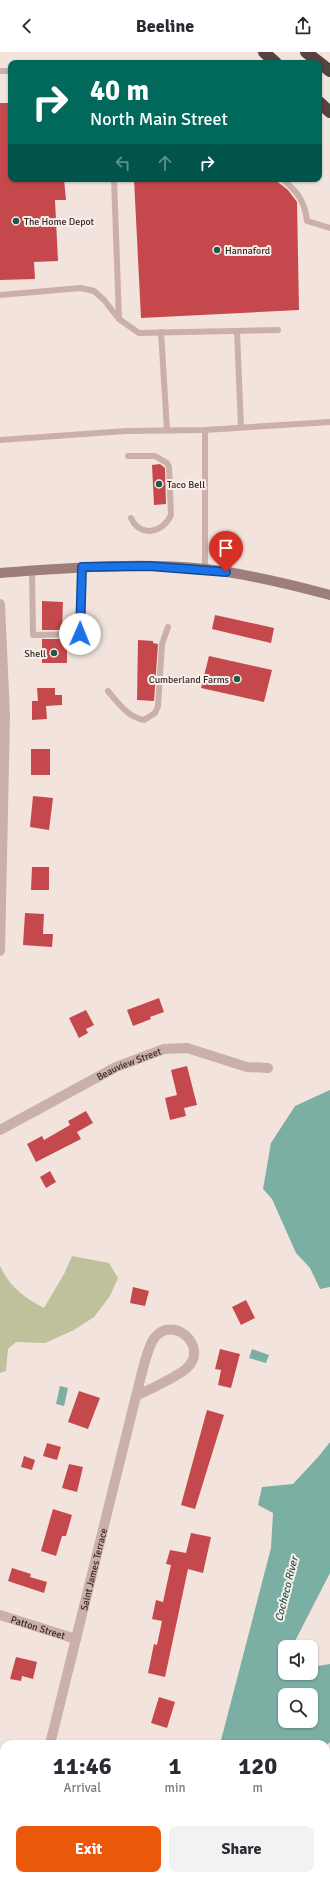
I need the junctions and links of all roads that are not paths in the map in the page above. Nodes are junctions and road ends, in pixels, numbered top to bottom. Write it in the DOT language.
graph roads {
  1 [pos="264,52"];
  2 [pos="306,52"];
  3 [pos="273,60"];
  4 [pos="316,60"];
  5 [pos="322,65"];
  6 [pos="330,71"];
  7 [pos="322,105"];
  8 [pos="330,112"];
  9 [pos="114,182"];
  10 [pos="286,182"];
  11 [pos="330,228"];
  12 [pos="0,295"];
  13 [pos="119,320"];
  14 [pos="278,330"];
  15 [pos="237,331"];
  16 [pos="161,332"];
  17 [pos="330,422"];
  18 [pos="241,427"];
  19 [pos="167,430"];
  20 [pos="205,430"];
  21 [pos="0,440"];
  22 [pos="128,456"];
  23 [pos="131,518"];
  24 [pos="82,567"];
  25 [pos="205,569"];
  26 [pos="32,571"];
  27 [pos="0,573"];
  28 [pos="330,595"];
  29 [pos="0,604"];
  30 [pos="168,627"];
  31 [pos="108,692"];
  32 [pos="0,951"];
  33 [pos="268,1068"];
  34 [pos="0,1130"];
  35 [pos="136,1396"];
  36 [pos="0,1615"];
  37 [pos="76,1639"];
  38 [pos="51,1740"];
  1 -- 3 [label="highway"];
  2 -- 4 [label="highway"];
  5 -- 6 [label="highway"];
  7 -- 8 [label="highway"];
  9 -- 13 [label="lane"];
  10 -- 11 [label="lane"];
  12 -- 13 [label="lane"];
  13 -- 16 [label="lane"];
  14 -- 15 [label="lane"];
  15 -- 16 [label="lane"];
  15 -- 18 [label="lane"];
  16 -- 19 [label="lane"];
  17 -- 18 [label="lane"];
  18 -- 20 [label="lane"];
  19 -- 20 [label="lane"];
  19 -- 21 [label="lane"];
  20 -- 25 [label="lane"];
  22 -- 23 [label="lane"];
  24 -- 25 [label="main road"];
  24 -- 26 [label="main road"];
  24 -- 26 [label="lane"];
  25 -- 28 [label="main road"];
  26 -- 27 [label="main road"];
  29 -- 32 [label="street"];
  30 -- 31 [label="lane"];
  33 -- 34 [label="street, Beauview Street"];
  35 -- 35 [label="street, Saint James Terrace"];
  35 -- 37 [label="street, Saint James Terrace"];
  36 -- 37 [label="street, Patton Street"];
  37 -- 38 [label="street, Saint James Terrace"];
}
